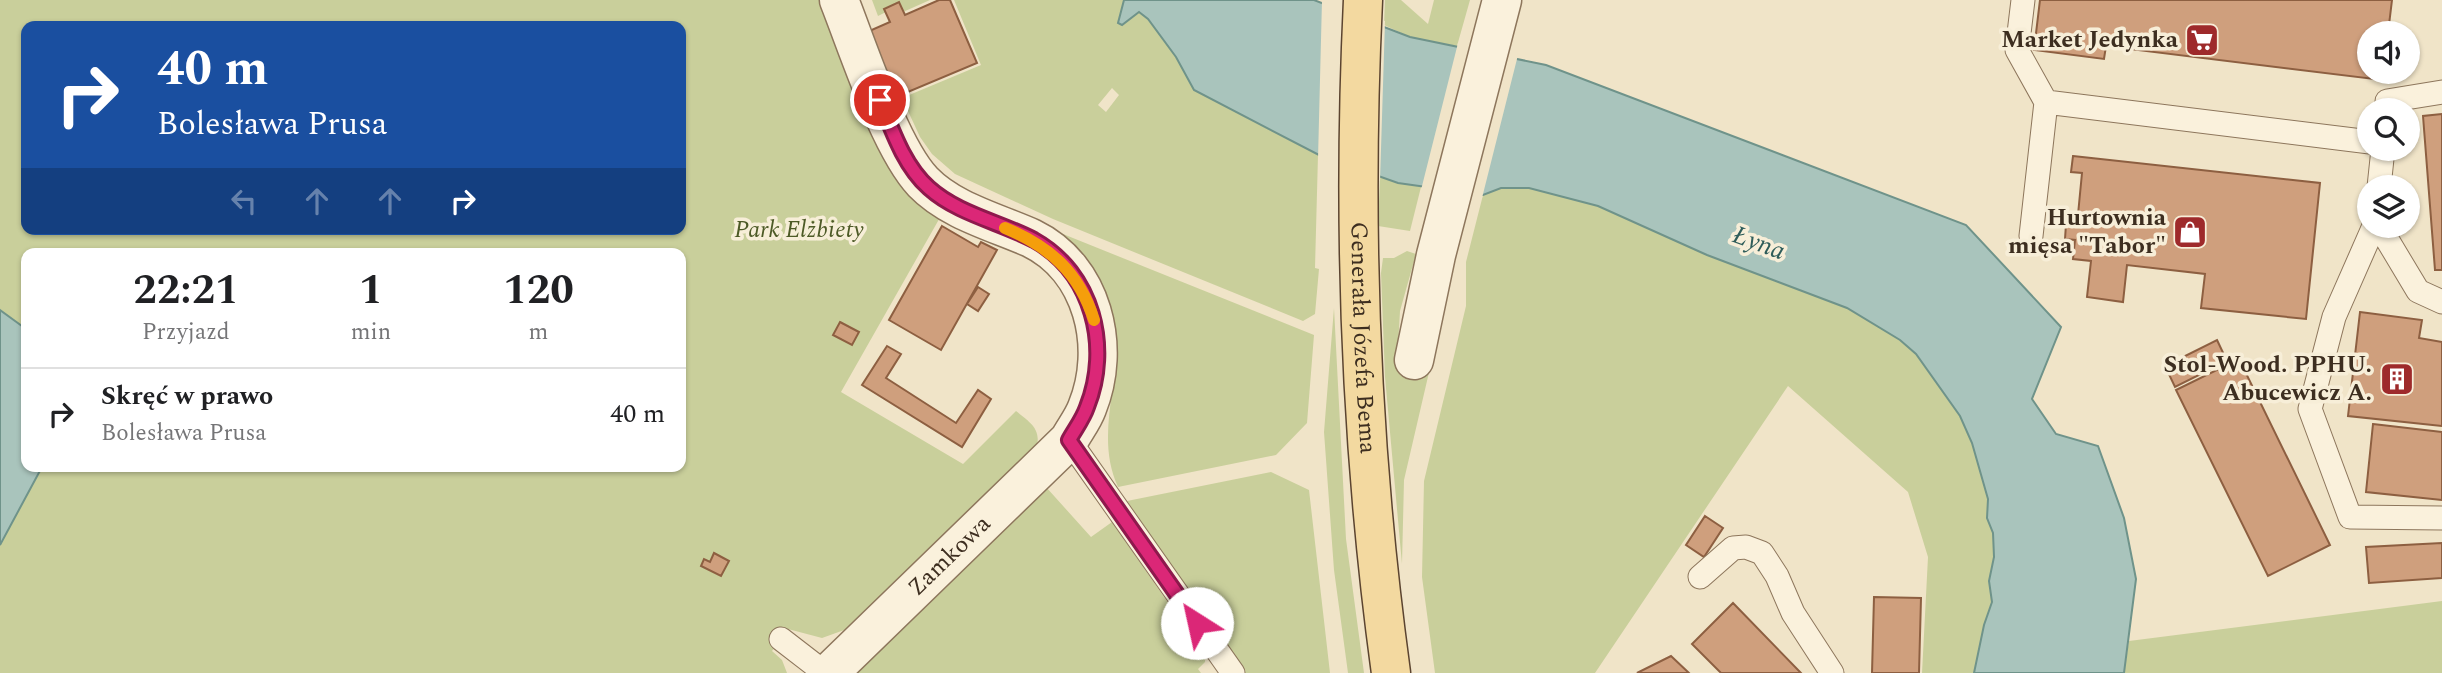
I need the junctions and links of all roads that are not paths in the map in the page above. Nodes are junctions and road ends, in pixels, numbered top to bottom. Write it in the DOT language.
graph roads {
  1 [pos="839,0"];
  2 [pos="1363,0"];
  3 [pos="2023,0"];
  4 [pos="1498,15"];
  5 [pos="2442,92"];
  6 [pos="2405,98"];
  7 [pos="2046,102"];
  8 [pos="2357,140"];
  9 [pos="2031,236"];
  10 [pos="2369,238"];
  11 [pos="2386,238"];
  12 [pos="2442,302"];
  13 [pos="1413,360"];
  14 [pos="1069,440"];
  15 [pos="2442,518"];
  16 [pos="1700,577"];
  17 [pos="781,639"];
  18 [pos="827,673"];
  19 [pos="1233,673"];
  20 [pos="1391,673"];
  21 [pos="1832,673"];
  1 -- 14 [label="street, Zamkowa"];
  2 -- 20 [label="main road, Generała Józefa Bema"];
  3 -- 7 [label="lane"];
  4 -- 13 [label="street"];
  5 -- 6 [label="lane"];
  7 -- 8 [label="lane"];
  7 -- 9 [label="lane"];
  10 -- 15 [label="lane"];
  11 -- 12 [label="lane"];
  14 -- 18 [label="street, Zamkowa"];
  14 -- 19 [label="lane"];
  16 -- 21 [label="lane"];
  17 -- 18 [label="lane"];
}
